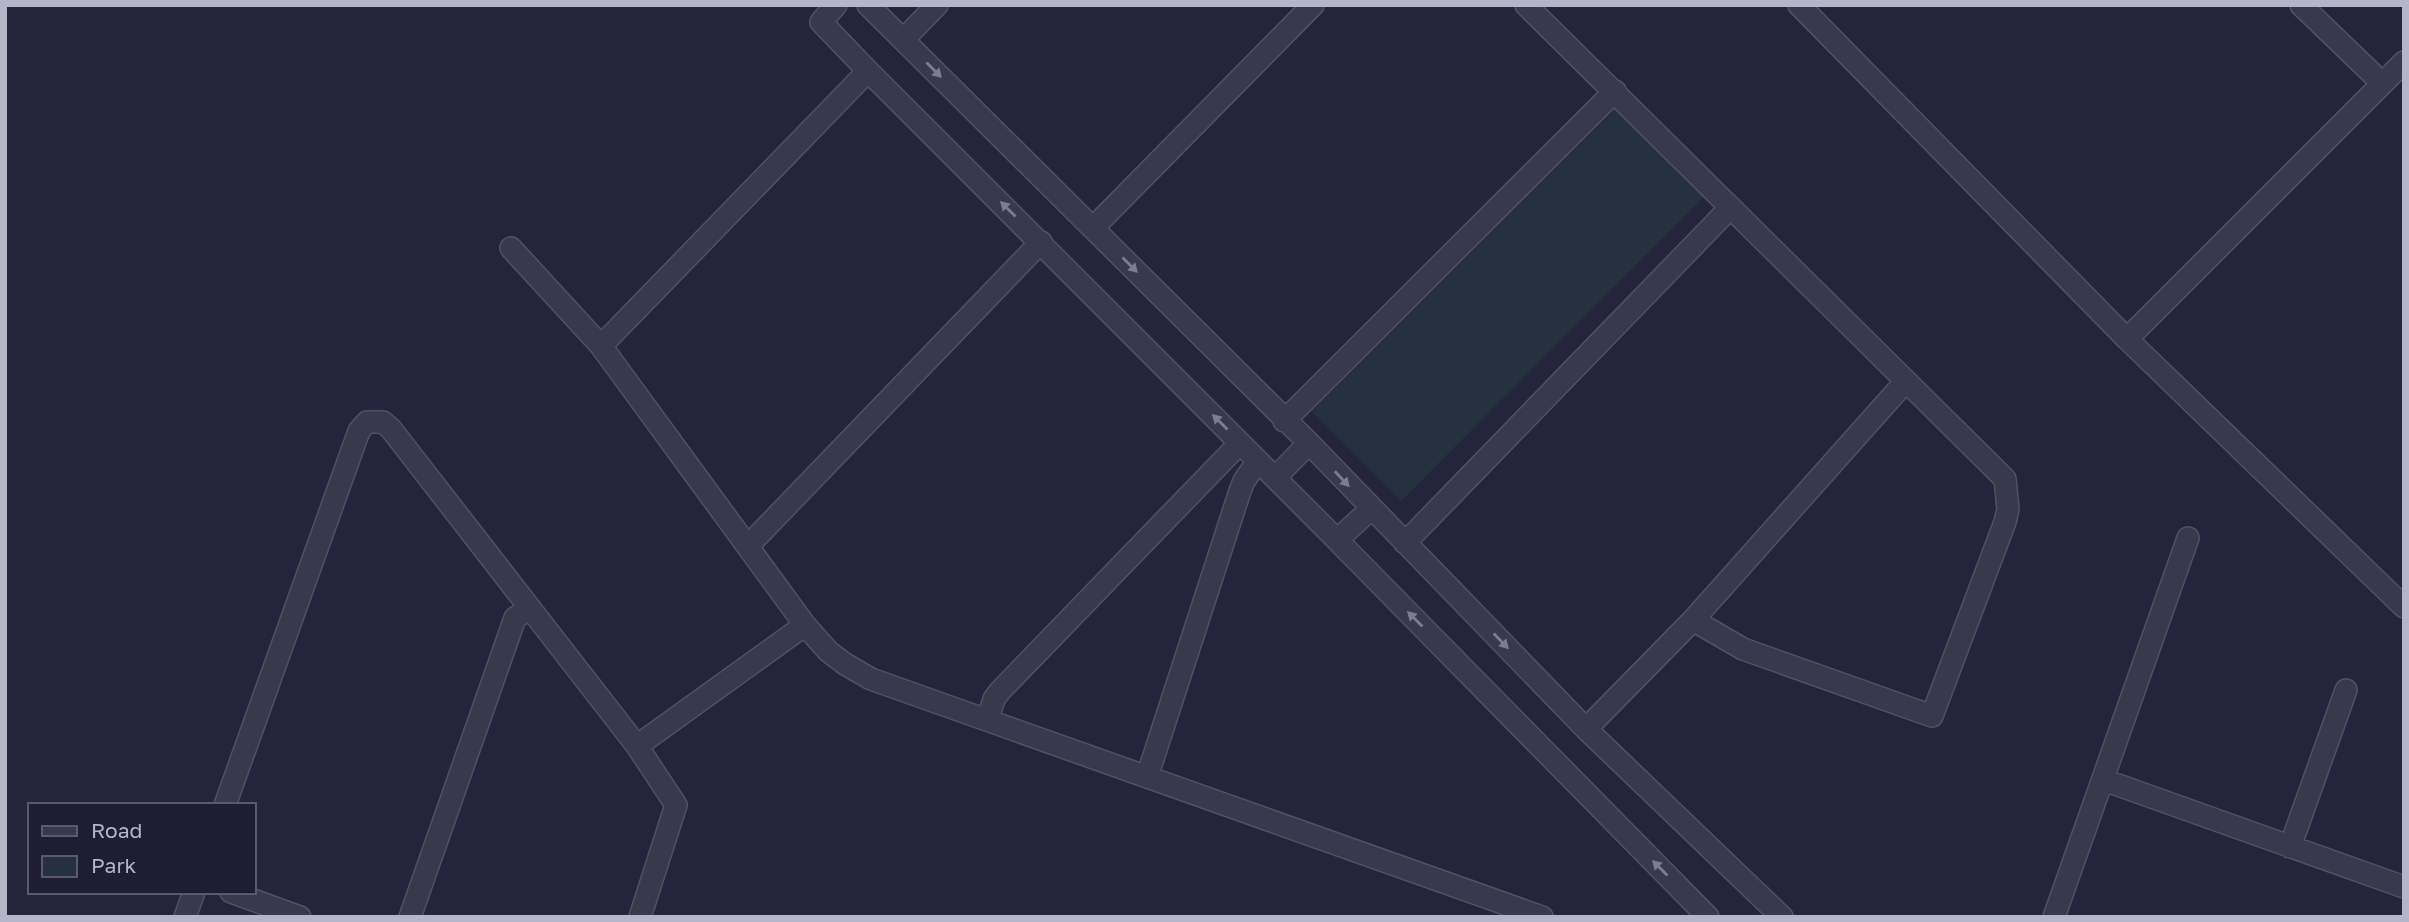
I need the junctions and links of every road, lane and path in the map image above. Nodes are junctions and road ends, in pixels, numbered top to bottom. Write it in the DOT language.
graph roads {
  1 [pos="836,5"];
  2 [pos="868,5"];
  3 [pos="937,5"];
  4 [pos="1313,5"];
  5 [pos="1526,5"];
  6 [pos="1799,5"];
  7 [pos="2301,5"];
  8 [pos="903,40"];
  9 [pos="2404,62"];
  10 [pos="868,71"];
  11 [pos="2382,83"];
  12 [pos="1615,91"];
  13 [pos="1730,208"];
  14 [pos="1093,229"];
  15 [pos="1041,242"];
  16 [pos="511,248"];
  17 [pos="2127,338"];
  18 [pos="601,346"];
  19 [pos="1906,381"];
  20 [pos="1284,421"];
  21 [pos="1241,443"];
  22 [pos="1309,443"];
  23 [pos="1258,461"];
  24 [pos="1275,478"];
  25 [pos="1371,509"];
  26 [pos="2188,538"];
  27 [pos="1337,540"];
  28 [pos="1405,543"];
  29 [pos="748,546"];
  30 [pos="2404,607"];
  31 [pos="530,608"];
  32 [pos="1693,620"];
  33 [pos="805,625"];
  34 [pos="2346,690"];
  35 [pos="988,719"];
  36 [pos="1586,729"];
  37 [pos="637,746"];
  38 [pos="1147,777"];
  39 [pos="2104,780"];
  40 [pos="226,803"];
  41 [pos="2290,847"];
  42 [pos="2404,887"];
  43 [pos="193,894"];
  44 [pos="237,894"];
  45 [pos="185,917"];
  46 [pos="300,917"];
  47 [pos="410,917"];
  48 [pos="640,917"];
  49 [pos="1542,917"];
  50 [pos="1708,917"];
  51 [pos="1782,917"];
  52 [pos="2054,917"];
  1 -- 10 [label="street"];
  2 -- 8 [label="street"];
  3 -- 8 [label="street"];
  4 -- 14 [label="street"];
  5 -- 12 [label="street"];
  6 -- 17 [label="street"];
  7 -- 11 [label="street"];
  8 -- 14 [label="street, one-way"];
  9 -- 11 [label="street"];
  15 -- 10 [label="street, one-way"];
  10 -- 18 [label="street"];
  11 -- 17 [label="street"];
  12 -- 13 [label="street"];
  12 -- 20 [label="street"];
  13 -- 19 [label="street"];
  13 -- 28 [label="street"];
  14 -- 20 [label="street, one-way"];
  21 -- 15 [label="street, one-way"];
  15 -- 29 [label="street"];
  16 -- 18 [label="street"];
  17 -- 30 [label="street"];
  18 -- 29 [label="street"];
  19 -- 32 [label="street"];
  19 -- 32 [label="street"];
  20 -- 22 [label="street"];
  21 -- 23 [label="street"];
  21 -- 35 [label="street"];
  22 -- 24 [label="street"];
  22 -- 25 [label="street, one-way"];
  23 -- 24 [label="street"];
  23 -- 38 [label="street"];
  24 -- 27 [label="street"];
  25 -- 27 [label="street"];
  25 -- 28 [label="street"];
  26 -- 39 [label="street"];
  50 -- 27 [label="street, one-way"];
  28 -- 36 [label="street, one-way"];
  29 -- 33 [label="street"];
  31 -- 37 [label="street"];
  31 -- 40 [label="street"];
  31 -- 47 [label="street"];
  32 -- 36 [label="street"];
  33 -- 35 [label="street"];
  33 -- 37 [label="street"];
  34 -- 41 [label="street"];
  35 -- 38 [label="street"];
  36 -- 51 [label="street"];
  37 -- 48 [label="street"];
  38 -- 49 [label="street"];
  39 -- 41 [label="street"];
  39 -- 52 [label="street"];
  41 -- 42 [label="street"];
  43 -- 45 [label="street"];
  44 -- 46 [label="street"];
}
